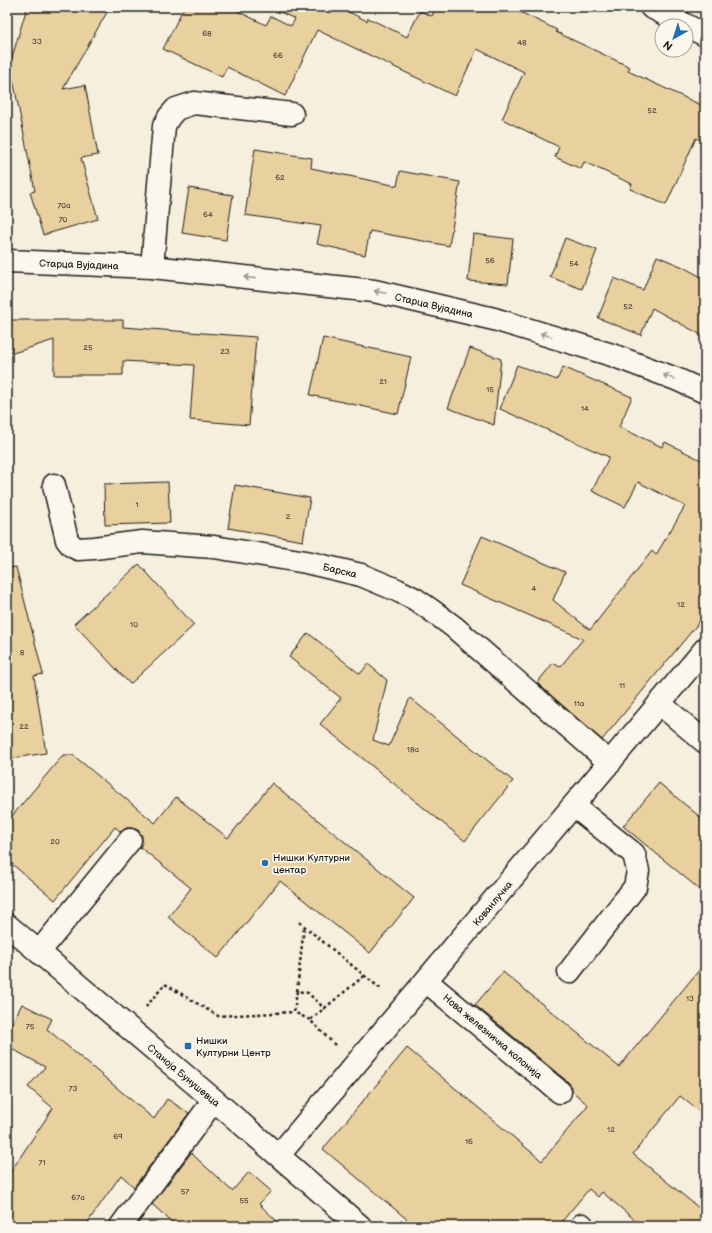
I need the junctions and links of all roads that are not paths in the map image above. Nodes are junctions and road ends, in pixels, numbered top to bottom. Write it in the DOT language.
graph roads {
  1 [pos="651,7"];
  2 [pos="705,36"];
  3 [pos="292,114"];
  4 [pos="7,261"];
  5 [pos="152,267"];
  6 [pos="705,392"];
  7 [pos="54,485"];
  8 [pos="705,649"];
  9 [pos="660,703"];
  10 [pos="705,742"];
  11 [pos="610,763"];
  12 [pos="574,806"];
  13 [pos="130,840"];
  14 [pos="7,926"];
  15 [pos="39,952"];
  16 [pos="569,972"];
  17 [pos="426,981"];
  18 [pos="560,1092"];
  19 [pos="214,1100"];
  20 [pos="279,1155"];
  21 [pos="349,1222"];
  22 [pos="121,1226"];
  1 -- 2 [label="street"];
  3 -- 5 [label="street"];
  4 -- 5 [label="street, Старца Вујадина"];
  6 -- 5 [label="street, Старца Вујадина, one-way"];
  7 -- 11 [label="street, Барска"];
  8 -- 9 [label="street, Кованлучка"];
  9 -- 10 [label="street"];
  9 -- 11 [label="street, Кованлучка"];
  11 -- 12 [label="street, Кованлучка"];
  12 -- 16 [label="street"];
  12 -- 17 [label="street, Кованлучка"];
  13 -- 15 [label="street"];
  14 -- 15 [label="street, Станоја Бунушевца"];
  15 -- 19 [label="street, Станоја Бунушевца"];
  17 -- 18 [label="street, Нова железничка колонија"];
  17 -- 20 [label="street, Кованлучка"];
  19 -- 20 [label="street, Станоја Бунушевца"];
  19 -- 22 [label="street"];
  20 -- 21 [label="street, Станоја Бунушевца"];
}
